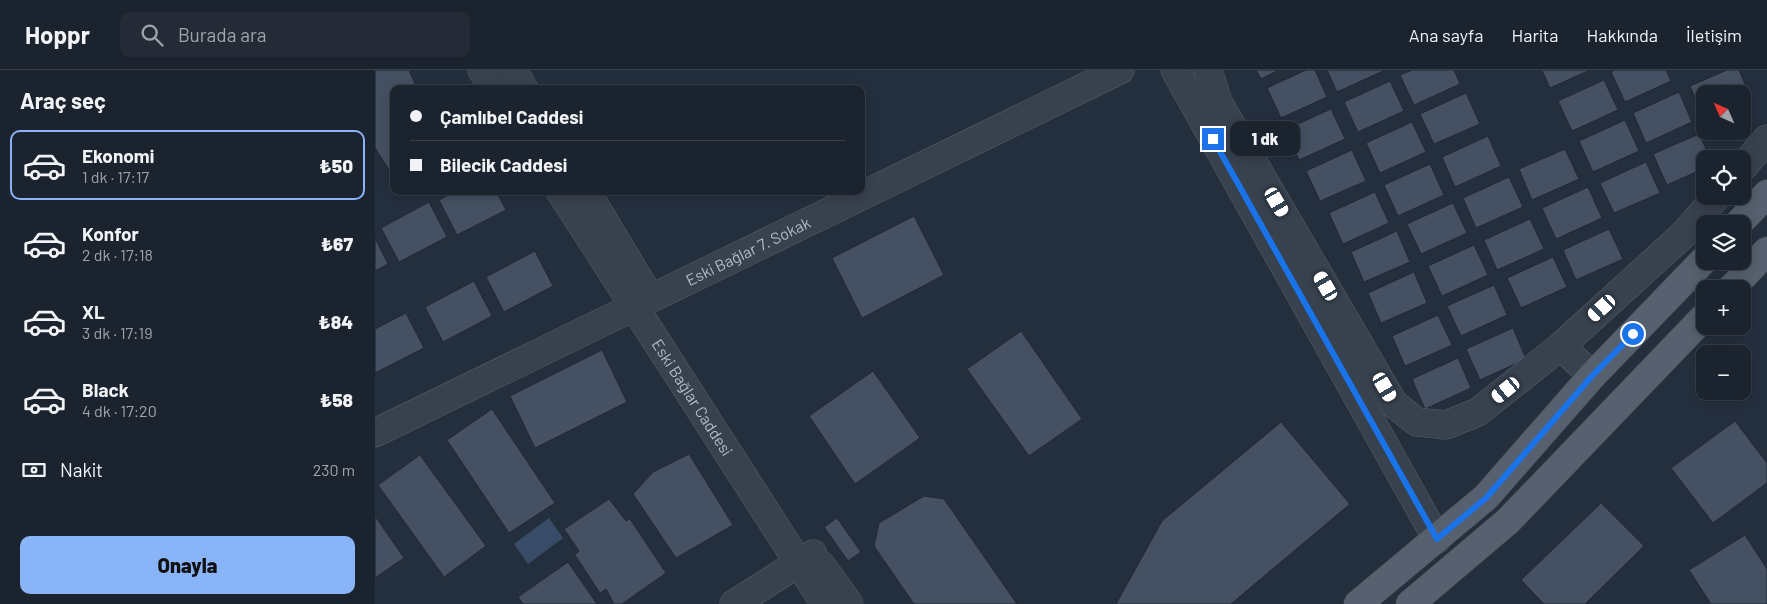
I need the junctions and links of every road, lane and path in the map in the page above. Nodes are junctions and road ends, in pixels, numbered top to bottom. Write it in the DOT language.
graph roads {
  1 [pos="482,70"];
  2 [pos="513,70"];
  3 [pos="1121,70"];
  4 [pos="1175,70"];
  5 [pos="1208,70"];
  6 [pos="491,85"];
  7 [pos="522,85"];
  8 [pos="1767,139"];
  9 [pos="1751,158"];
  10 [pos="865,194"];
  11 [pos="1767,194"];
  12 [pos="563,195"];
  13 [pos="588,195"];
  14 [pos="863,195"];
  15 [pos="1709,205"];
  16 [pos="1747,215"];
  17 [pos="1767,251"];
  18 [pos="1696,268"];
  19 [pos="1740,280"];
  20 [pos="642,302"];
  21 [pos="1696,325"];
  22 [pos="1561,346"];
  23 [pos="1592,376"];
  24 [pos="375,433"];
  25 [pos="1437,539"];
  26 [pos="805,558"];
  27 [pos="734,604"];
  28 [pos="825,604"];
  29 [pos="849,604"];
  30 [pos="1358,604"];
  31 [pos="1410,604"];
  1 -- 6 [label="street"];
  2 -- 7 [label="street"];
  3 -- 10 [label="street, Eski Bağlar 7. Sokak"];
  4 -- 25 [label="street"];
  5 -- 22 [label="street"];
  8 -- 9 [label="street"];
  11 -- 16 [label="main road"];
  12 -- 20 [label="street, Eski Bağlar Caddesi"];
  13 -- 20 [label="street, Eski Bağlar Caddesi"];
  14 -- 20 [label="street, Eski Bağlar 7. Sokak"];
  15 -- 22 [label="street"];
  17 -- 19 [label="main road"];
  18 -- 23 [label="main road"];
  20 -- 24 [label="street, Eski Bağlar 7. Sokak"];
  20 -- 26 [label="street, Eski Bağlar Caddesi"];
  21 -- 31 [label="main road"];
  22 -- 23 [label="street"];
  23 -- 25 [label="main road"];
  25 -- 30 [label="main road"];
  26 -- 27 [label="street"];
  26 -- 28 [label="street, Eski Bağlar Caddesi"];
  26 -- 29 [label="street, Eski Bağlar Caddesi"];
}
